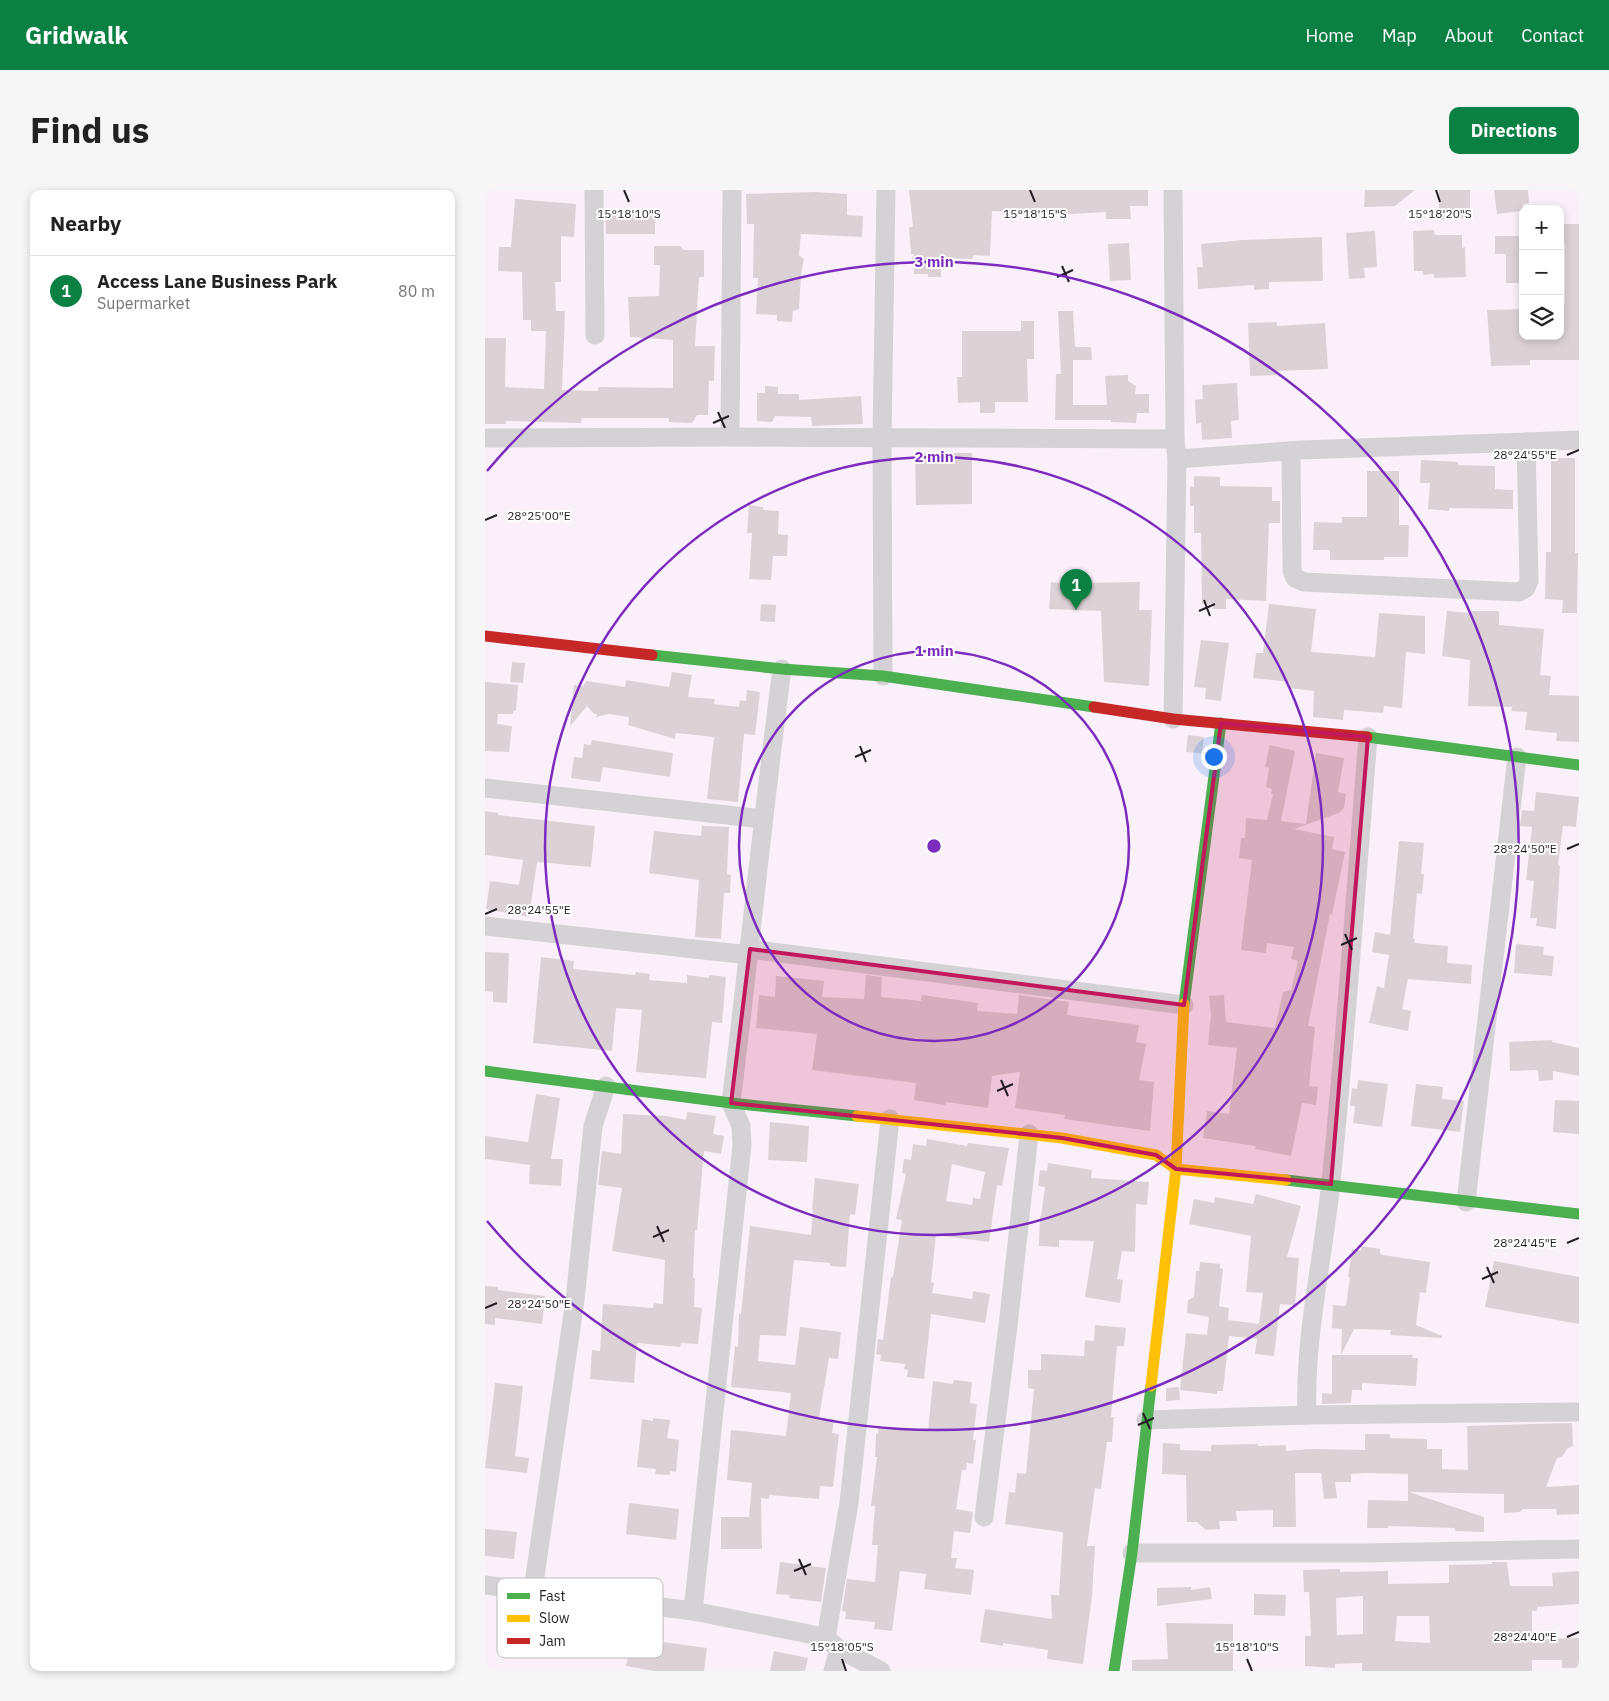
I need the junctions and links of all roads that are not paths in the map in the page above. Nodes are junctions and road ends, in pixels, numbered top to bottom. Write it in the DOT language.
graph roads {
  1 [pos="594,190"];
  2 [pos="732,190"];
  3 [pos="886,190"];
  4 [pos="1173,190"];
  5 [pos="595,335"];
  6 [pos="730,437"];
  7 [pos="485,438"];
  8 [pos="882,438"];
  9 [pos="1175,439"];
  10 [pos="1579,440"];
  11 [pos="1526,442"];
  12 [pos="1291,451"];
  13 [pos="1177,460"];
  14 [pos="485,636"];
  15 [pos="782,668"];
  16 [pos="883,676"];
  17 [pos="1173,719"];
  18 [pos="1221,723"];
  19 [pos="1368,737"];
  20 [pos="1517,757"];
  21 [pos="1579,765"];
  22 [pos="485,788"];
  23 [pos="763,819"];
  24 [pos="485,926"];
  25 [pos="750,952"];
  26 [pos="1184,1005"];
  27 [pos="485,1071"];
  28 [pos="606,1086"];
  29 [pos="731,1103"];
  30 [pos="890,1119"];
  31 [pos="1029,1134"];
  32 [pos="1176,1170"];
  33 [pos="1331,1184"];
  34 [pos="1466,1202"];
  35 [pos="1579,1214"];
  36 [pos="1579,1412"];
  37 [pos="1307,1415"];
  38 [pos="1146,1420"];
  39 [pos="984,1517"];
  40 [pos="1579,1549"];
  41 [pos="1131,1553"];
  42 [pos="535,1578"];
  43 [pos="663,1607"];
  44 [pos="693,1611"];
  45 [pos="832,1644"];
  46 [pos="833,1671"];
  47 [pos="881,1671"];
  48 [pos="1114,1671"];
  1 -- 5 [label="street"];
  2 -- 6 [label="street"];
  3 -- 8 [label="street"];
  4 -- 9 [label="street"];
  6 -- 7 [label="street"];
  6 -- 8 [label="street"];
  8 -- 9 [label="street"];
  8 -- 16 [label="street"];
  9 -- 13 [label="street"];
  10 -- 11 [label="street"];
  11 -- 12 [label="street"];
  11 -- 12 [label="street"];
  12 -- 13 [label="street"];
  13 -- 17 [label="street"];
  14 -- 15 [label="street"];
  15 -- 16 [label="street"];
  15 -- 23 [label="street"];
  16 -- 17 [label="street"];
  17 -- 18 [label="street"];
  18 -- 19 [label="street"];
  18 -- 26 [label="street"];
  19 -- 20 [label="street"];
  19 -- 33 [label="street"];
  20 -- 21 [label="street"];
  20 -- 34 [label="street"];
  22 -- 23 [label="street"];
  23 -- 25 [label="street"];
  24 -- 25 [label="street"];
  25 -- 26 [label="street"];
  25 -- 29 [label="street"];
  26 -- 32 [label="street"];
  27 -- 28 [label="street"];
  28 -- 29 [label="street"];
  28 -- 42 [label="street"];
  29 -- 30 [label="street"];
  29 -- 44 [label="street"];
  30 -- 31 [label="street"];
  30 -- 45 [label="street"];
  31 -- 32 [label="street"];
  31 -- 39 [label="street"];
  32 -- 33 [label="street"];
  32 -- 38 [label="street"];
  33 -- 34 [label="street"];
  33 -- 37 [label="street"];
  34 -- 35 [label="street"];
  36 -- 37 [label="street"];
  37 -- 38 [label="street"];
  38 -- 41 [label="street"];
  40 -- 41 [label="street"];
  41 -- 48 [label="street"];
  43 -- 44 [label="street"];
  44 -- 45 [label="street"];
  45 -- 46 [label="street"];
  45 -- 47 [label="street"];
}
